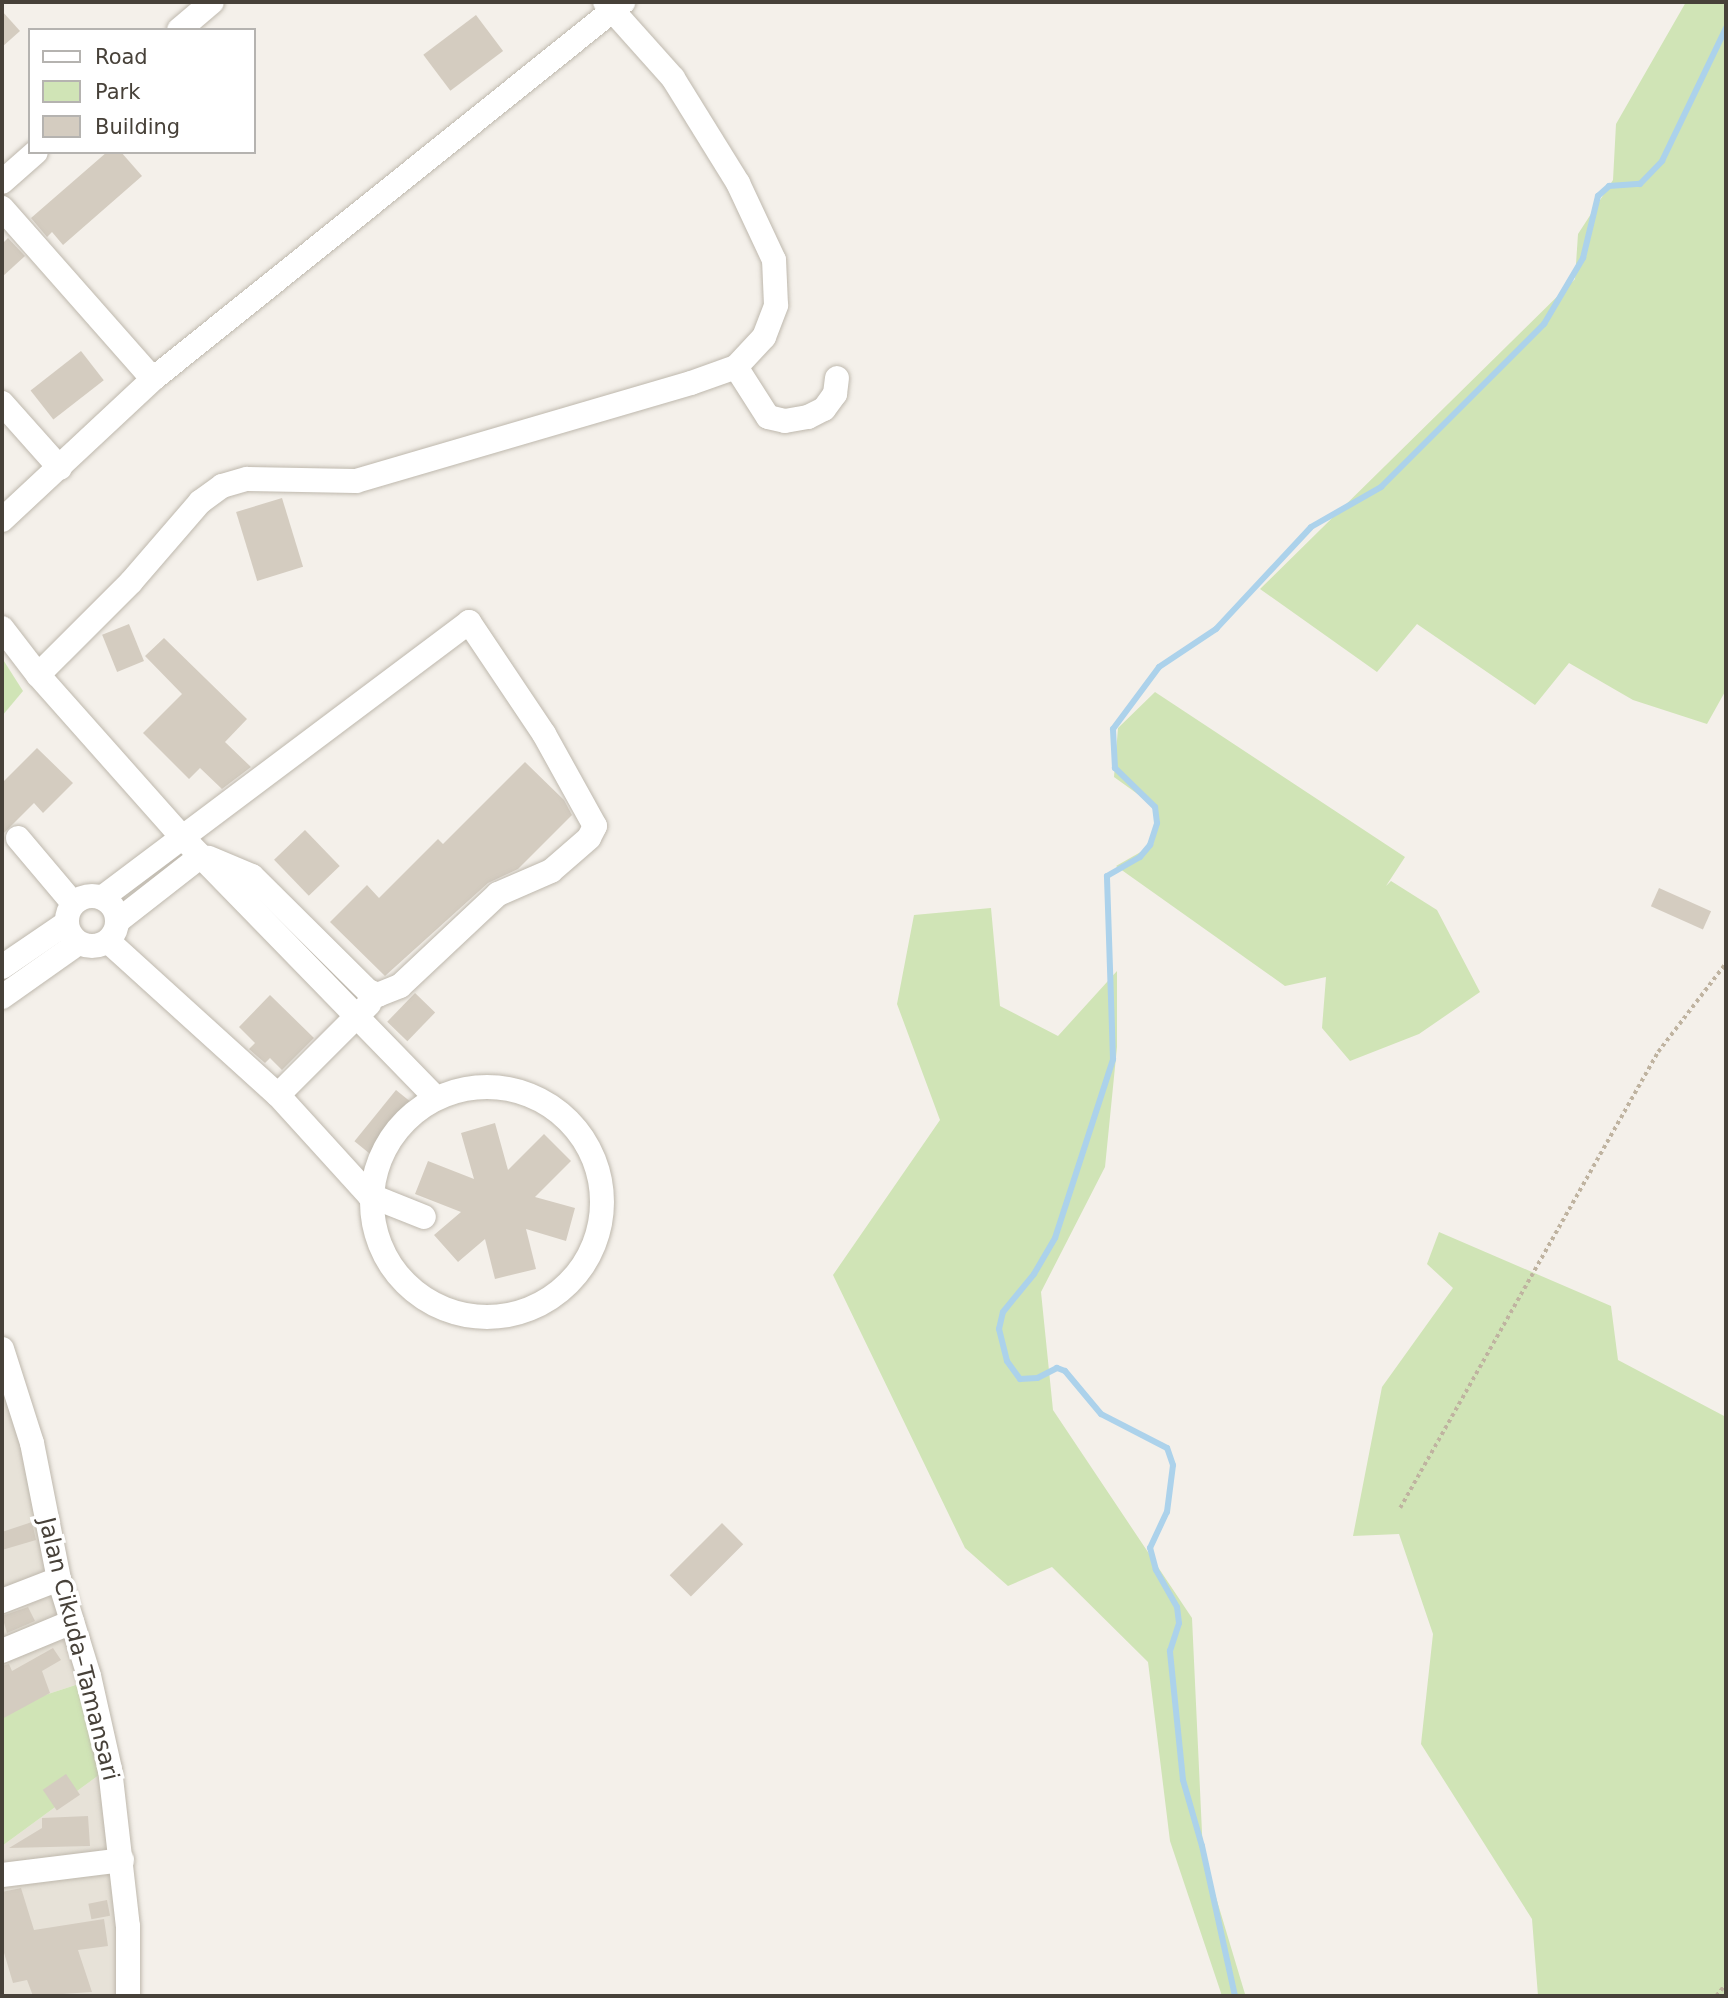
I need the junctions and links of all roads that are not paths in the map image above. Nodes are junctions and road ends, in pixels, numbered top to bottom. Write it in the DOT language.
graph roads {
  1 [pos="212,2"];
  2 [pos="613,5"];
  3 [pos="181,28"];
  4 [pos="34,154"];
  5 [pos="2,182"];
  6 [pos="2,208"];
  7 [pos="736,367"];
  8 [pos="837,378"];
  9 [pos="153,379"];
  10 [pos="2,402"];
  11 [pos="60,468"];
  12 [pos="2,520"];
  13 [pos="2,628"];
  14 [pos="38,675"];
  15 [pos="182,837"];
  16 [pos="18,838"];
  17 [pos="201,856"];
  18 [pos="103,897"];
  19 [pos="72,923"];
  20 [pos="287,926"];
  21 [pos="114,931"];
  22 [pos="2,967"];
  23 [pos="378,995"];
  24 [pos="2,998"];
  25 [pos="357,1015"];
  26 [pos="278,1095"];
  27 [pos="436,1098"];
  28 [pos="369,1195"];
  29 [pos="424,1217"];
  30 [pos="2,1349"];
  31 [pos="59,1579"];
  32 [pos="2,1601"];
  33 [pos="72,1622"];
  34 [pos="2,1651"];
  35 [pos="122,1860"];
  36 [pos="2,1875"];
  37 [pos="128,1996"];
  1 -- 3 [label="street"];
  2 -- 7 [label="street"];
  2 -- 9 [label="street"];
  4 -- 5 [label="street"];
  6 -- 9 [label="street"];
  7 -- 8 [label="street"];
  7 -- 14 [label="street"];
  9 -- 11 [label="street"];
  10 -- 11 [label="street"];
  11 -- 12 [label="street"];
  13 -- 14 [label="street"];
  14 -- 15 [label="street"];
  15 -- 17 [label="street"];
  15 -- 18 [label="street"];
  15 -- 23 [label="street"];
  16 -- 19 [label="street"];
  17 -- 20 [label="street"];
  17 -- 21 [label="street"];
  18 -- 19 [label="street"];
  18 -- 21 [label="street"];
  19 -- 21 [label="street"];
  19 -- 22 [label="street"];
  19 -- 24 [label="street"];
  20 -- 23 [label="street"];
  20 -- 25 [label="street"];
  21 -- 26 [label="street"];
  23 -- 25 [label="street"];
  25 -- 26 [label="street"];
  25 -- 27 [label="street"];
  26 -- 28 [label="street"];
  27 -- 28 [label="street"];
  27 -- 28 [label="street"];
  28 -- 29 [label="street"];
  30 -- 31 [label="street, Jalan Cikuda–Tamansari"];
  31 -- 32 [label="street"];
  31 -- 33 [label="street, Jalan Cikuda–Tamansari"];
  33 -- 34 [label="street"];
  33 -- 35 [label="street, Jalan Cikuda–Tamansari"];
  35 -- 36 [label="street"];
  35 -- 37 [label="street, Jalan Cikuda–Tamansari"];
}
